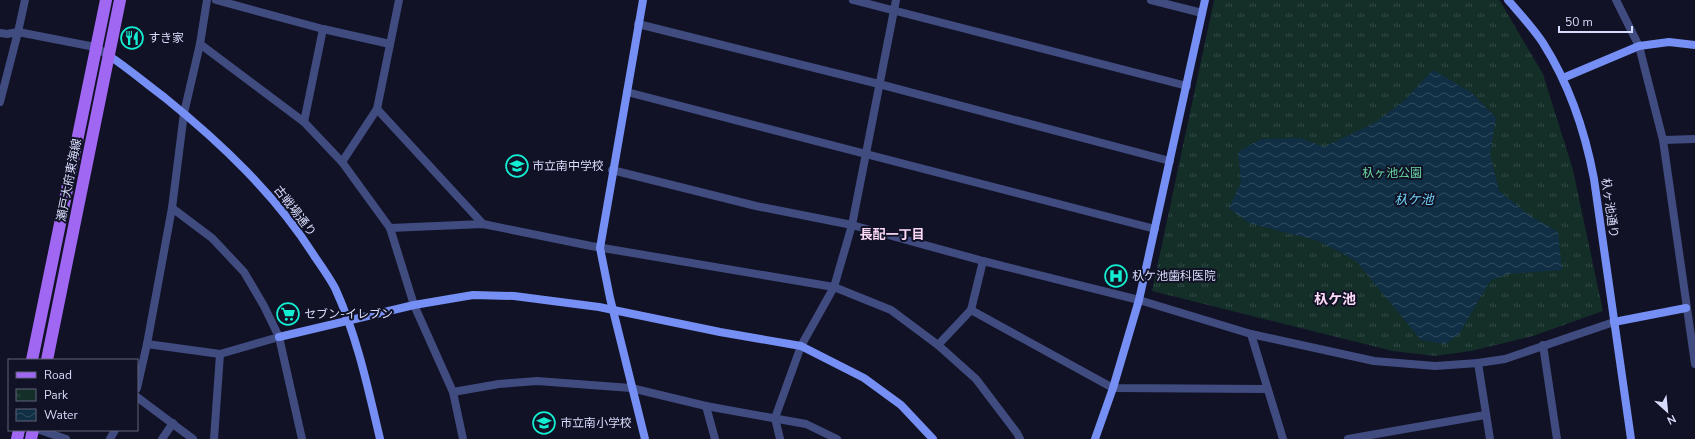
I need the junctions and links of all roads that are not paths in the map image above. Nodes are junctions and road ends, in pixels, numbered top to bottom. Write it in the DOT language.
graph roads {
  1 [pos="25,0"];
  2 [pos="106,0"];
  3 [pos="120,0"];
  4 [pos="207,0"];
  5 [pos="216,0"];
  6 [pos="398,0"];
  7 [pos="643,0"];
  8 [pos="853,0"];
  9 [pos="896,0"];
  10 [pos="1151,0"];
  11 [pos="1204,0"];
  12 [pos="1508,0"];
  13 [pos="1616,0"];
  14 [pos="894,10"];
  15 [pos="1202,13"];
  16 [pos="638,24"];
  17 [pos="323,28"];
  18 [pos="18,32"];
  19 [pos="0,33"];
  20 [pos="200,44"];
  21 [pos="390,44"];
  22 [pos="1695,45"];
  23 [pos="1639,46"];
  24 [pos="95,47"];
  25 [pos="108,56"];
  26 [pos="1563,78"];
  27 [pos="879,84"];
  28 [pos="1187,86"];
  29 [pos="627,92"];
  30 [pos="0,102"];
  31 [pos="377,109"];
  32 [pos="184,113"];
  33 [pos="304,122"];
  34 [pos="1695,139"];
  35 [pos="1663,140"];
  36 [pos="866,154"];
  37 [pos="1170,161"];
  38 [pos="342,162"];
  39 [pos="612,170"];
  40 [pos="172,208"];
  41 [pos="483,224"];
  42 [pos="852,225"];
  43 [pos="390,228"];
  44 [pos="1155,229"];
  45 [pos="600,248"];
  46 [pos="983,260"];
  47 [pos="834,287"];
  48 [pos="1139,300"];
  49 [pos="414,305"];
  50 [pos="1695,306"];
  51 [pos="1686,308"];
  52 [pos="971,310"];
  53 [pos="614,311"];
  54 [pos="348,320"];
  55 [pos="1614,322"];
  56 [pos="1251,334"];
  57 [pos="279,337"];
  58 [pos="147,344"];
  59 [pos="938,345"];
  60 [pos="1543,345"];
  61 [pos="801,346"];
  62 [pos="220,354"];
  63 [pos="32,359"];
  64 [pos="47,359"];
  65 [pos="1478,363"];
  66 [pos="1695,364"];
  67 [pos="138,384"];
  68 [pos="631,388"];
  69 [pos="1113,388"];
  70 [pos="1267,389"];
  71 [pos="453,392"];
  72 [pos="138,398"];
  73 [pos="706,406"];
  74 [pos="1485,415"];
  75 [pos="775,418"];
  76 [pos="173,423"];
  77 [pos="43,431"];
  78 [pos="66,439"];
  79 [pos="162,439"];
  80 [pos="193,439"];
  81 [pos="214,439"];
  82 [pos="302,439"];
  83 [pos="380,439"];
  84 [pos="463,439"];
  85 [pos="645,439"];
  86 [pos="715,439"];
  87 [pos="780,439"];
  88 [pos="837,439"];
  89 [pos="933,439"];
  90 [pos="1020,439"];
  91 [pos="1095,439"];
  92 [pos="1283,439"];
  93 [pos="1348,439"];
  94 [pos="1490,439"];
  95 [pos="1557,439"];
  96 [pos="1631,439"];
  1 -- 18 [label="street"];
  2 -- 24 [label="main road, 瀬戸大府東海線"];
  3 -- 25 [label="main road, 瀬戸大府東海線"];
  4 -- 20 [label="street"];
  5 -- 17 [label="street"];
  6 -- 21 [label="street"];
  7 -- 16 [label="street"];
  8 -- 14 [label="street"];
  9 -- 14 [label="street"];
  10 -- 15 [label="street"];
  11 -- 15 [label="street"];
  12 -- 26 [label="street, 杁ヶ池通り"];
  13 -- 23 [label="street"];
  14 -- 27 [label="street"];
  14 -- 28 [label="street"];
  15 -- 28 [label="street"];
  16 -- 27 [label="street"];
  16 -- 29 [label="street"];
  17 -- 21 [label="street"];
  17 -- 33 [label="street"];
  18 -- 19 [label="street"];
  18 -- 24 [label="street"];
  18 -- 30 [label="street"];
  20 -- 32 [label="street"];
  20 -- 33 [label="street"];
  21 -- 31 [label="street"];
  22 -- 23 [label="street"];
  23 -- 26 [label="street"];
  23 -- 35 [label="street"];
  24 -- 25 [label="street"];
  24 -- 63 [label="main road, 瀬戸大府東海線"];
  25 -- 32 [label="street, 古戦場通り"];
  25 -- 64 [label="main road, 瀬戸大府東海線"];
  26 -- 55 [label="street, 杁ヶ池通り"];
  27 -- 36 [label="street"];
  27 -- 37 [label="street"];
  28 -- 37 [label="street"];
  29 -- 36 [label="street"];
  29 -- 39 [label="street"];
  31 -- 38 [label="street"];
  31 -- 41 [label="street"];
  32 -- 40 [label="street"];
  32 -- 54 [label="street, 古戦場通り"];
  33 -- 38 [label="street"];
  34 -- 35 [label="street"];
  35 -- 51 [label="street"];
  36 -- 42 [label="street"];
  36 -- 44 [label="street"];
  37 -- 44 [label="street"];
  38 -- 43 [label="street"];
  39 -- 42 [label="street"];
  39 -- 45 [label="street"];
  40 -- 57 [label="street"];
  40 -- 58 [label="street"];
  41 -- 43 [label="street"];
  41 -- 45 [label="street"];
  42 -- 46 [label="street"];
  42 -- 47 [label="street"];
  43 -- 49 [label="street"];
  44 -- 48 [label="street"];
  45 -- 47 [label="street"];
  45 -- 53 [label="street"];
  46 -- 48 [label="street"];
  46 -- 52 [label="street"];
  47 -- 59 [label="street"];
  47 -- 61 [label="street"];
  48 -- 56 [label="street"];
  48 -- 69 [label="street"];
  49 -- 53 [label="street"];
  49 -- 54 [label="street"];
  49 -- 71 [label="street"];
  50 -- 51 [label="street"];
  51 -- 55 [label="street"];
  51 -- 66 [label="street"];
  52 -- 59 [label="street"];
  52 -- 69 [label="street"];
  53 -- 61 [label="street"];
  53 -- 68 [label="street"];
  54 -- 57 [label="street"];
  54 -- 83 [label="street, 古戦場通り"];
  55 -- 60 [label="street"];
  55 -- 96 [label="street, 杁ヶ池通り"];
  56 -- 65 [label="street"];
  56 -- 70 [label="street"];
  57 -- 62 [label="street"];
  57 -- 82 [label="street"];
  58 -- 62 [label="street"];
  58 -- 67 [label="street"];
  59 -- 90 [label="street"];
  60 -- 65 [label="street"];
  60 -- 95 [label="street"];
  61 -- 75 [label="street"];
  61 -- 89 [label="street"];
  62 -- 81 [label="street"];
  65 -- 74 [label="street"];
  68 -- 71 [label="street"];
  68 -- 73 [label="street"];
  68 -- 85 [label="street"];
  69 -- 70 [label="street"];
  69 -- 91 [label="street"];
  70 -- 92 [label="street"];
  71 -- 84 [label="street"];
  72 -- 76 [label="street"];
  73 -- 75 [label="street"];
  73 -- 86 [label="street"];
  74 -- 93 [label="street"];
  74 -- 94 [label="street"];
  75 -- 87 [label="street"];
  75 -- 88 [label="street"];
  76 -- 79 [label="street"];
  76 -- 80 [label="street"];
  77 -- 78 [label="street"];
}
